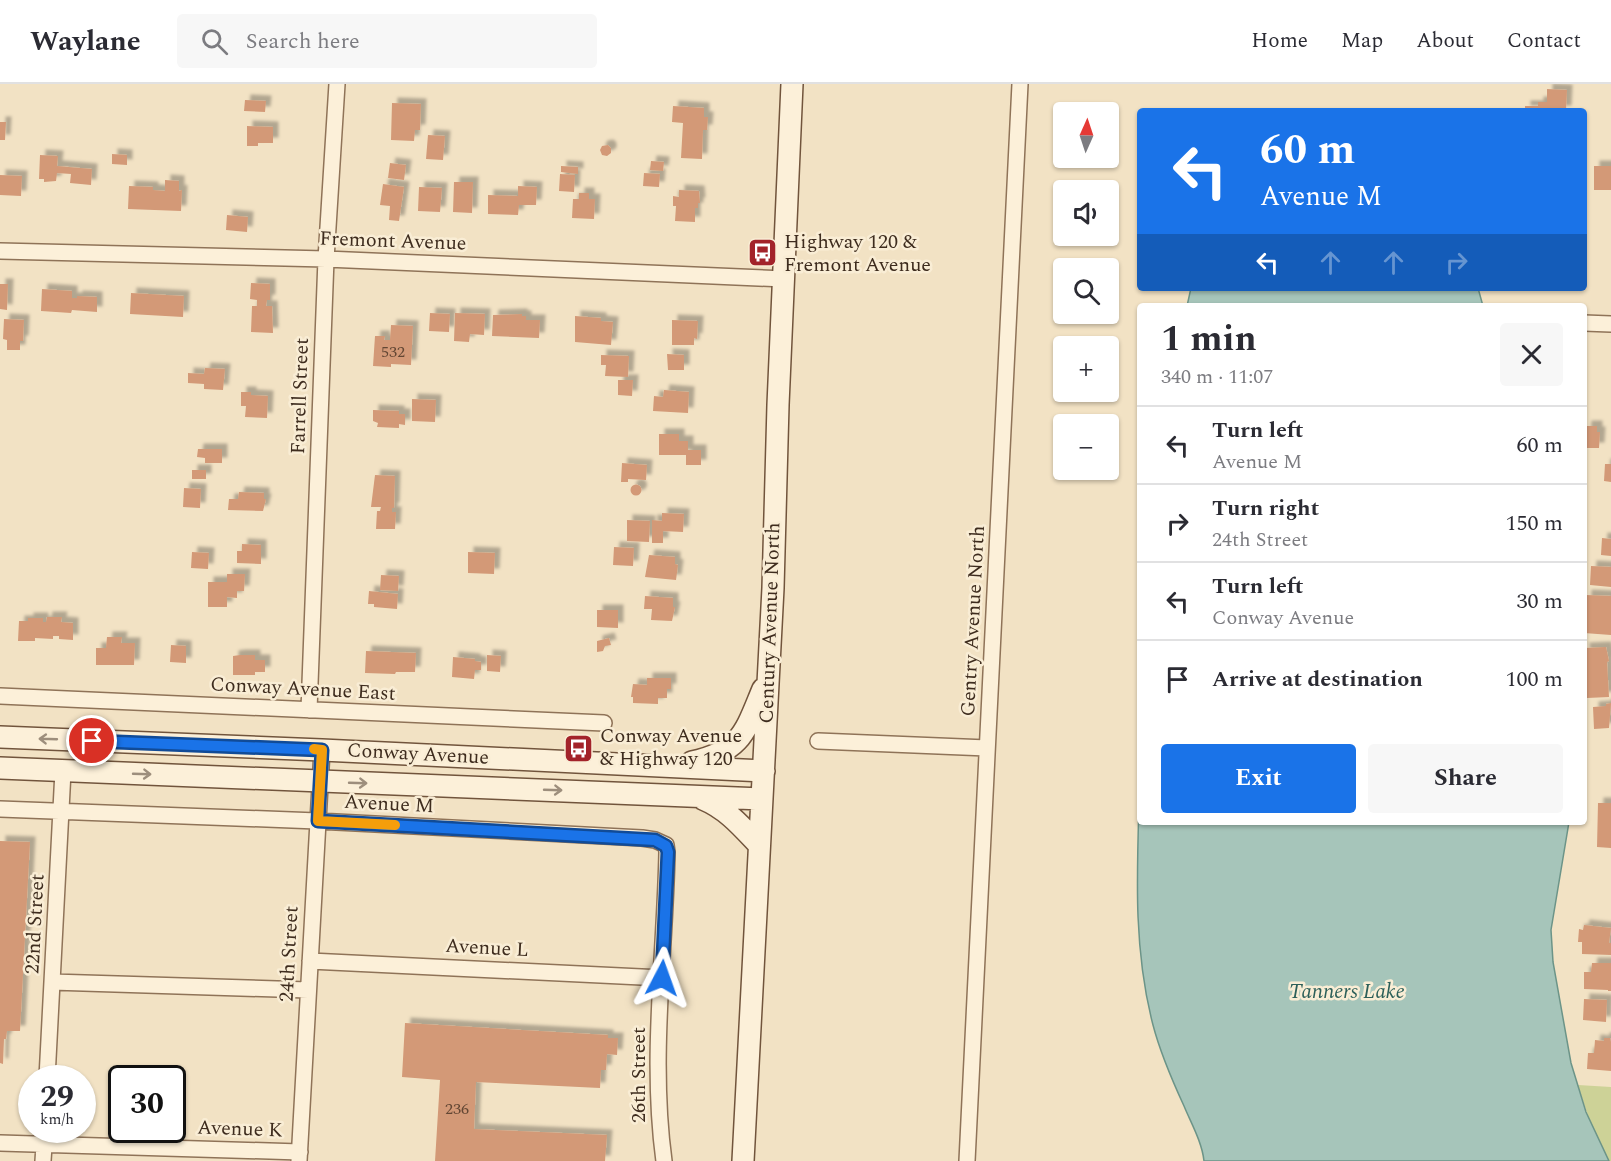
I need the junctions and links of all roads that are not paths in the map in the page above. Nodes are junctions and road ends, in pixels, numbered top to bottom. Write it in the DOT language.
graph roads {
  1 [pos="337,84"];
  2 [pos="792,84"];
  3 [pos="1020,84"];
  4 [pos="0,251"];
  5 [pos="326,259"];
  6 [pos="784,279"];
  7 [pos="1587,323"];
  8 [pos="1611,324"];
  9 [pos="768,678"];
  10 [pos="0,696"];
  11 [pos="309,710"];
  12 [pos="604,723"];
  13 [pos="0,737"];
  14 [pos="818,741"];
  15 [pos="987,748"];
  16 [pos="322,750"];
  17 [pos="673,767"];
  18 [pos="0,768"];
  19 [pos="63,771"];
  20 [pos="764,771"];
  21 [pos="320,782"];
  22 [pos="694,796"];
  23 [pos="762,799"];
  24 [pos="0,809"];
  25 [pos="62,812"];
  26 [pos="318,821"];
  27 [pos="759,845"];
  28 [pos="666,846"];
  29 [pos="310,961"];
  30 [pos="662,978"];
  31 [pos="52,982"];
  32 [pos="308,990"];
  33 [pos="48,1065"];
  34 [pos="18,1141"];
  35 [pos="96,1141"];
  36 [pos="0,1143"];
  37 [pos="44,1143"];
  38 [pos="300,1156"];
  39 [pos="43,1161"];
  40 [pos="664,1161"];
  41 [pos="743,1161"];
  42 [pos="967,1161"];
  1 -- 5 [label="street, Farrell Street"];
  2 -- 6 [label="street, Century Avenue North"];
  3 -- 15 [label="street, Gentry Avenue North"];
  4 -- 5 [label="street, Fremont Avenue"];
  5 -- 6 [label="street, Fremont Avenue"];
  5 -- 11 [label="street, Farrell Street"];
  6 -- 9 [label="street, Century Avenue North"];
  7 -- 8 [label="street"];
  9 -- 17 [label="street"];
  9 -- 20 [label="street, Century Avenue North"];
  10 -- 11 [label="street, Conway Avenue East"];
  11 -- 12 [label="street, Conway Avenue East"];
  16 -- 13 [label="street, Conway Avenue, one-way"];
  14 -- 15 [label="street"];
  15 -- 42 [label="street, Gentry Avenue North"];
  16 -- 17 [label="street, Conway Avenue"];
  16 -- 21 [label="street, 24th Street"];
  17 -- 20 [label="street, Conway Avenue"];
  18 -- 19 [label="street, Conway Avenue"];
  19 -- 21 [label="street, Conway Avenue, one-way"];
  19 -- 25 [label="street, 22nd Street"];
  20 -- 23 [label="street, Century Avenue North"];
  21 -- 22 [label="street, Conway Avenue, one-way"];
  21 -- 26 [label="street, 24th Street"];
  22 -- 23 [label="street, Conway Avenue"];
  22 -- 27 [label="street"];
  23 -- 27 [label="street, Century Avenue North"];
  24 -- 25 [label="street, Avenue M"];
  25 -- 26 [label="street, Avenue M"];
  25 -- 31 [label="street, 22nd Street"];
  26 -- 28 [label="street, Avenue M"];
  26 -- 29 [label="street, 24th Street"];
  27 -- 41 [label="street, Century Avenue North"];
  28 -- 30 [label="street, 26th Street"];
  29 -- 30 [label="street, Avenue L"];
  29 -- 32 [label="street, 24th Street"];
  30 -- 40 [label="street, 26th Street"];
  31 -- 32 [label="street"];
  31 -- 33 [label="street, 22nd Street"];
  32 -- 38 [label="street, 24th Street"];
  34 -- 36 [label="street, Avenue K"];
  35 -- 38 [label="street, Avenue K"];
  37 -- 39 [label="street"];
}
